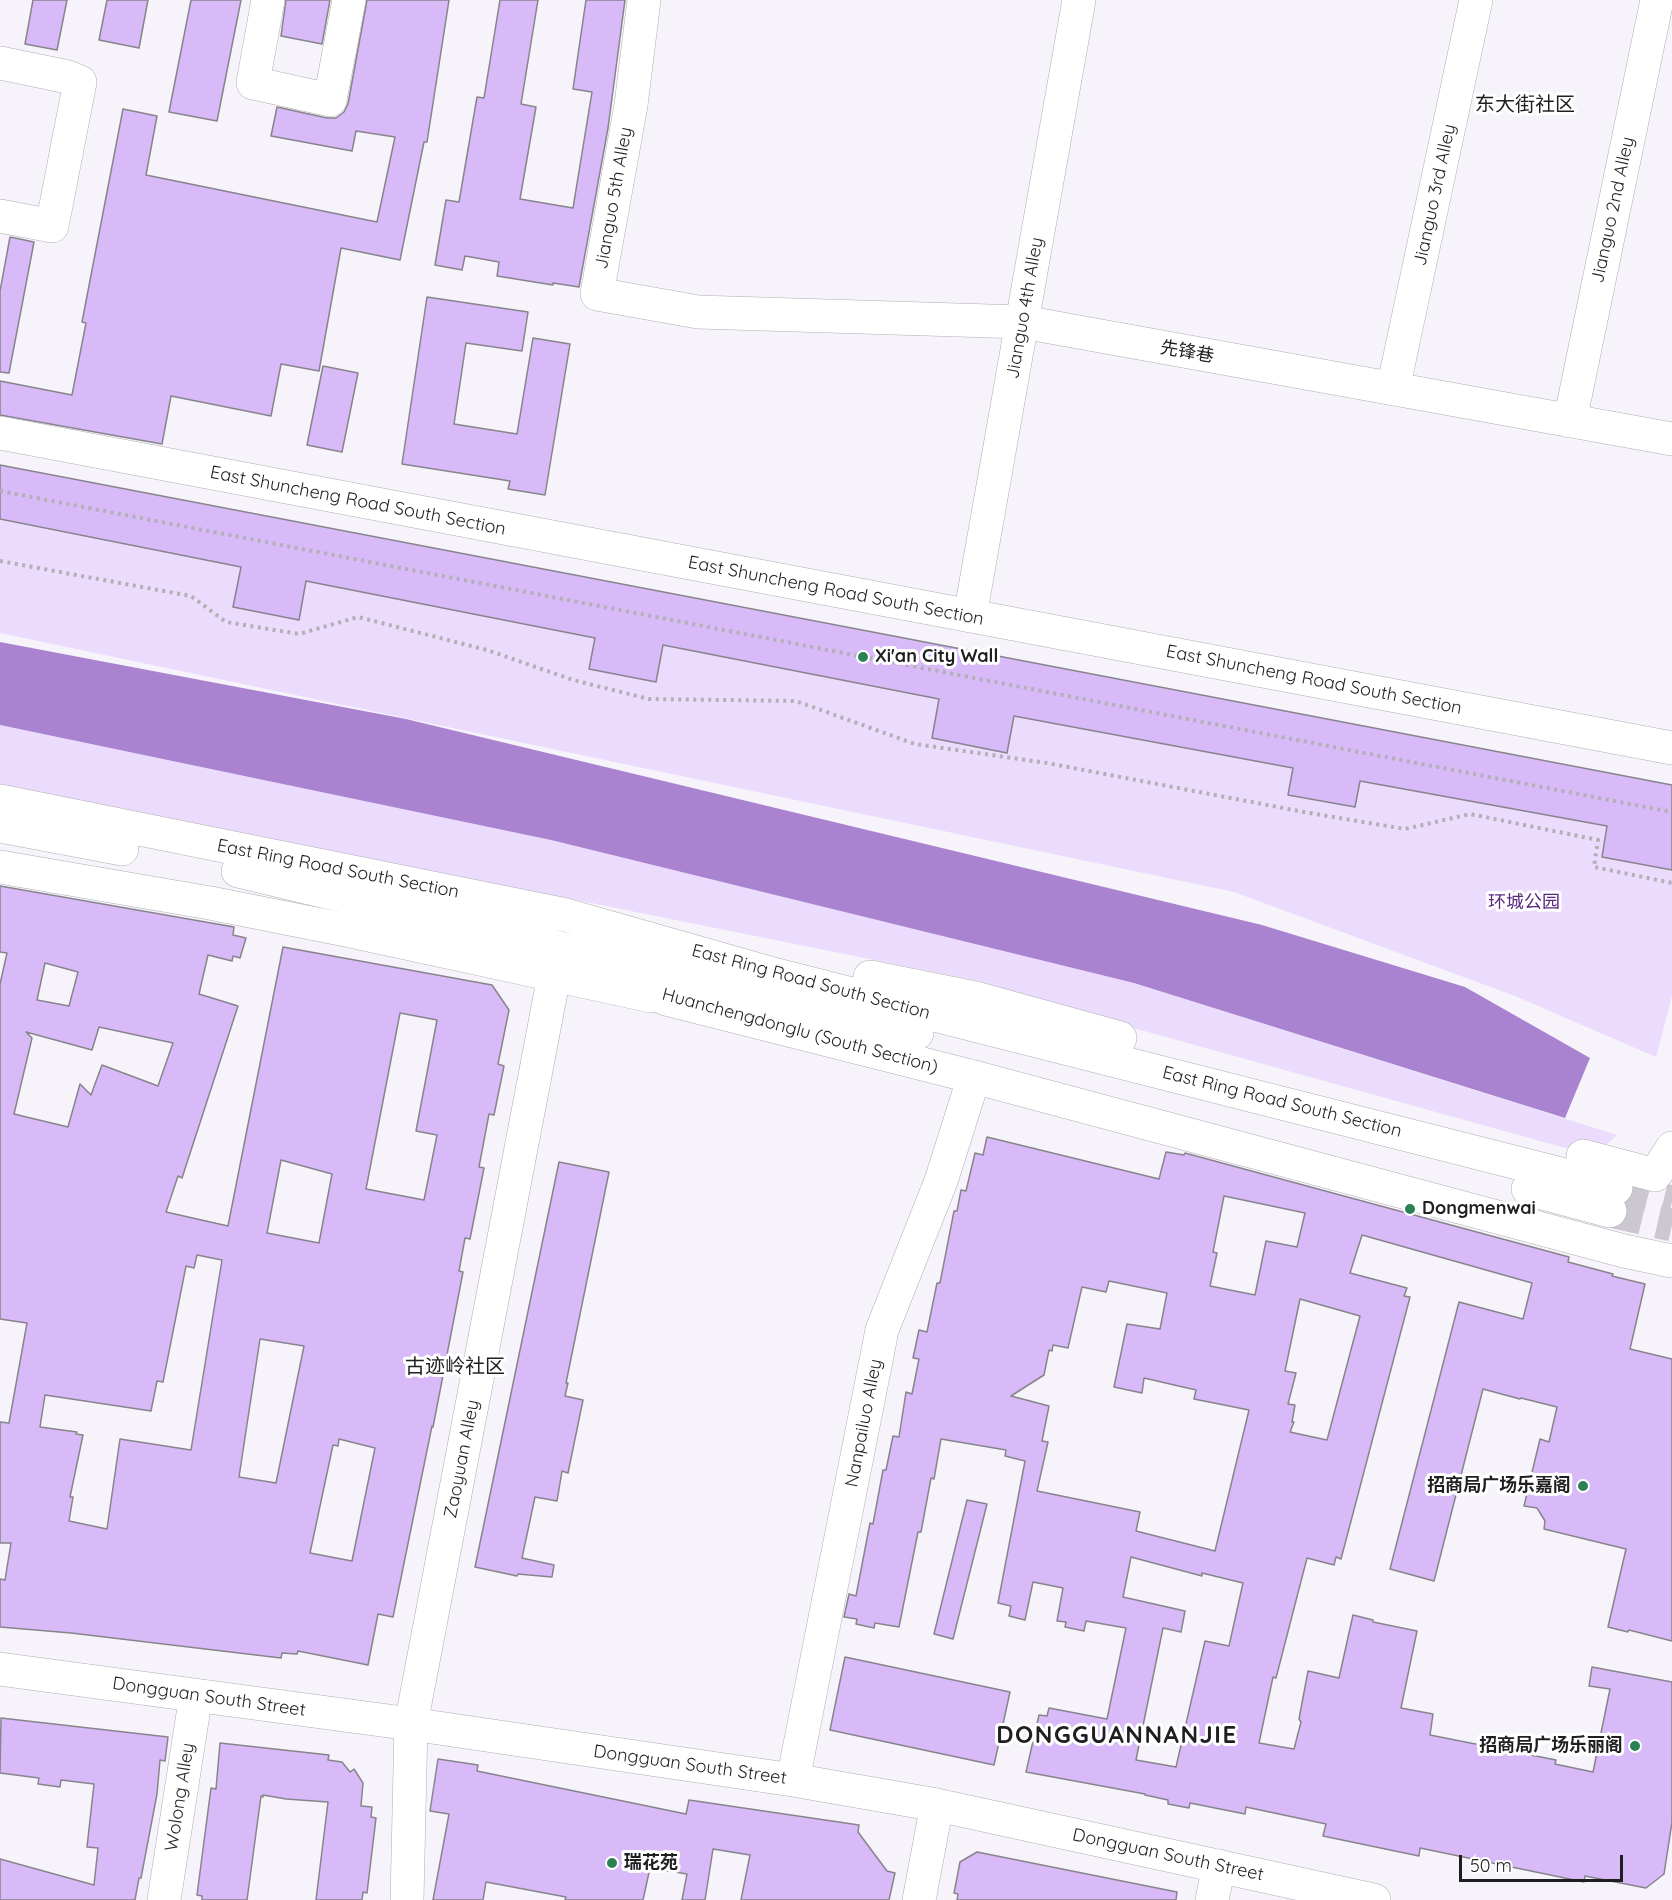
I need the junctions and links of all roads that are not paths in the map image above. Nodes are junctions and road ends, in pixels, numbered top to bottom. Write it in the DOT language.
graph roads {
  1 [pos="268,0"];
  2 [pos="349,0"];
  3 [pos="644,0"];
  4 [pos="1079,0"];
  5 [pos="1476,0"];
  6 [pos="1657,0"];
  7 [pos="0,63"];
  8 [pos="0,216"];
  9 [pos="698,312"];
  10 [pos="1023,322"];
  11 [pos="1393,389"];
  12 [pos="1570,420"];
  13 [pos="0,433"];
  14 [pos="1672,439"];
  15 [pos="970,616"];
  16 [pos="1672,748"];
  17 [pos="0,801"];
  18 [pos="0,826"];
  19 [pos="0,867"];
  20 [pos="566,915"];
  21 [pos="558,963"];
  22 [pos="974,1077"];
  23 [pos="1668,1172"];
  24 [pos="1672,1236"];
  25 [pos="1624,1251"];
  26 [pos="1672,1261"];
  27 [pos="0,1669"];
  28 [pos="196,1695"];
  29 [pos="411,1724"];
  30 [pos="793,1780"];
  31 [pos="937,1805"];
  32 [pos="1219,1866"];
  33 [pos="407,1887"];
  34 [pos="164,1900"];
  35 [pos="919,1900"];
  36 [pos="1212,1900"];
  37 [pos="1374,1900"];
  1 -- 2 [label="street"];
  3 -- 9 [label="street, Jianguo 5th Alley"];
  4 -- 10 [label="street, Jianguo 4th Alley"];
  5 -- 11 [label="street, Jianguo 3rd Alley"];
  6 -- 12 [label="street, Jianguo 2nd Alley"];
  7 -- 8 [label="street"];
  9 -- 10 [label="street, 先锋巷"];
  10 -- 11 [label="street, 先锋巷"];
  10 -- 15 [label="street, Jianguo 4th Alley"];
  11 -- 12 [label="street, 先锋巷"];
  12 -- 14 [label="street, 先锋巷"];
  13 -- 15 [label="street, East Shuncheng Road South Section"];
  15 -- 16 [label="street, East Shuncheng Road South Section"];
  17 -- 20 [label="street, East Ring Road South Section"];
  18 -- 21 [label="street, East Ring Road South Section"];
  19 -- 21 [label="street"];
  20 -- 21 [label="street, East Ring Road South Section"];
  20 -- 23 [label="street"];
  21 -- 22 [label="street, Huanchengdonglu (South Section)"];
  21 -- 29 [label="street, Zaoyuan Alley"];
  22 -- 25 [label="street, Huanchengdonglu (South Section)"];
  22 -- 30 [label="street, Nanpailuo Alley"];
  24 -- 25 [label="street"];
  25 -- 26 [label="street, Huanchengdonglu (South Section)"];
  27 -- 28 [label="street, Dongguan South Street"];
  28 -- 29 [label="street, Dongguan South Street"];
  28 -- 34 [label="street, Wolong Alley"];
  29 -- 30 [label="street, Dongguan South Street"];
  29 -- 33 [label="street, Zaoyuan Alley"];
  30 -- 31 [label="street, Dongguan South Street"];
  31 -- 32 [label="street, Dongguan South Street"];
  31 -- 35 [label="street"];
  32 -- 36 [label="street"];
  32 -- 37 [label="street, Dongguan South Street"];
}
